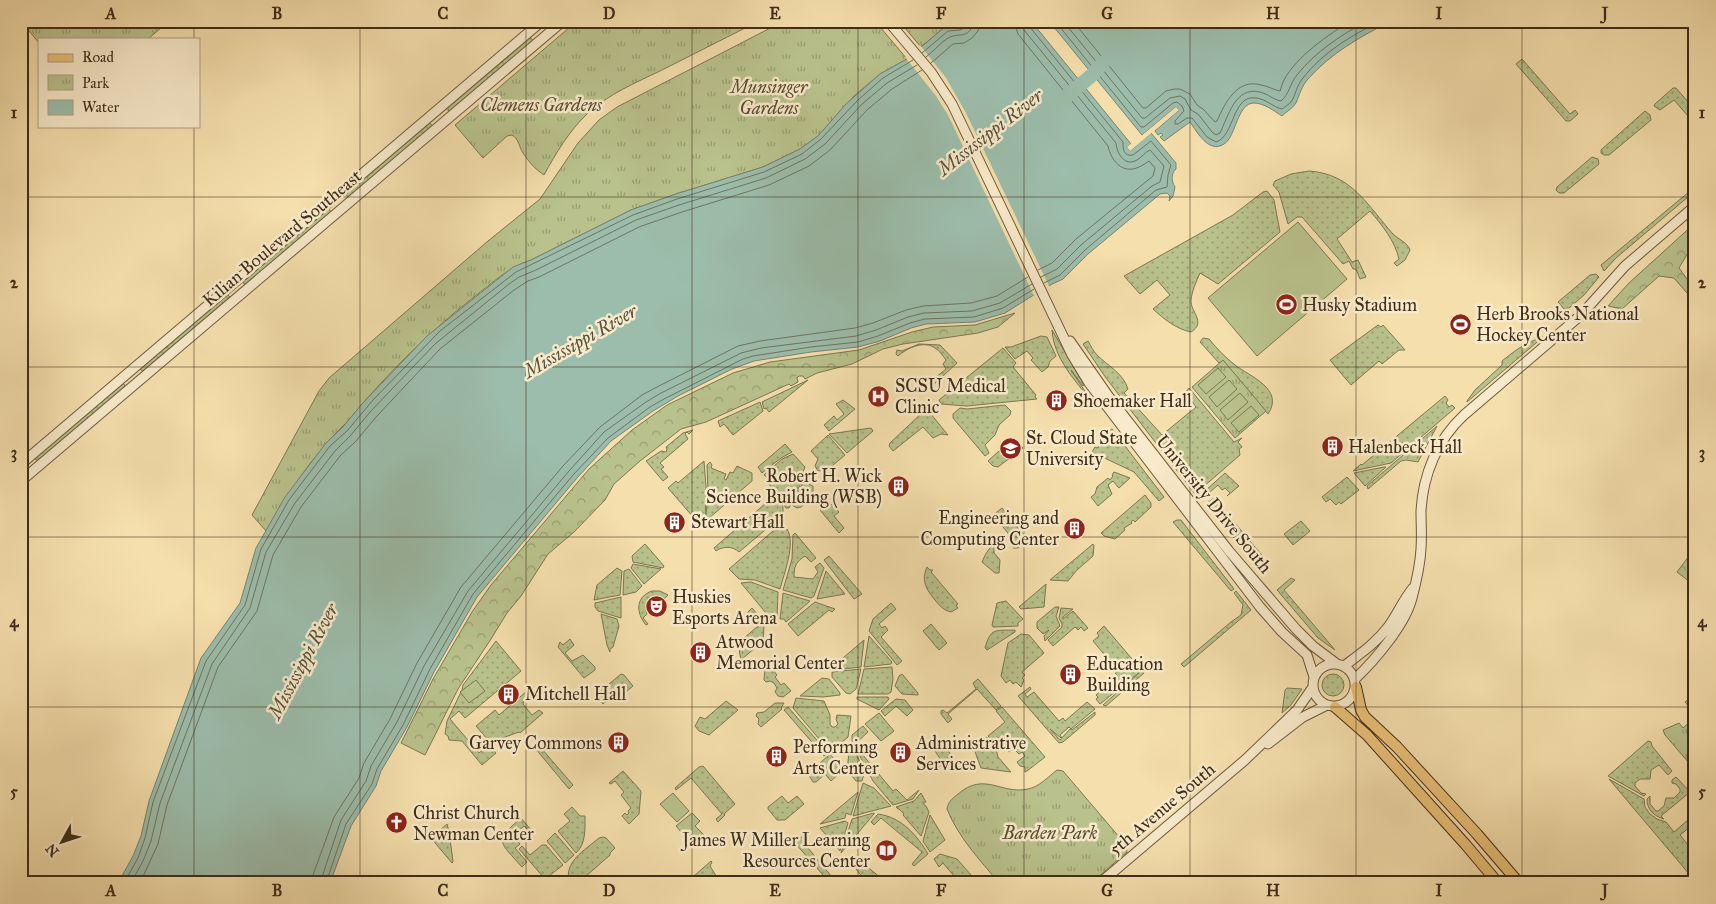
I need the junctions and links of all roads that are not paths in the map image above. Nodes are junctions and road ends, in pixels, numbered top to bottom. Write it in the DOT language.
graph roads {
  1 [pos="542,21"];
  2 [pos="563,21"];
  3 [pos="888,21"];
  4 [pos="1695,206"];
  5 [pos="1061,329"];
  6 [pos="21,464"];
  7 [pos="21,481"];
  8 [pos="1415,584"];
  9 [pos="1341,665"];
  10 [pos="1314,677"];
  11 [pos="1355,683"];
  12 [pos="1313,687"];
  13 [pos="1331,706"];
  14 [pos="1245,760"];
  15 [pos="1100,883"];
  16 [pos="1498,883"];
  17 [pos="1519,883"];
  1 -- 6 [label="street, Kilian Boulevard Southeast"];
  2 -- 7 [label="street, Kilian Boulevard Southeast"];
  3 -- 5 [label="street, University Drive South"];
  4 -- 8 [label="street"];
  5 -- 9 [label="street, University Drive South"];
  5 -- 10 [label="street, University Drive South"];
  8 -- 9 [label="street"];
  8 -- 11 [label="street"];
  9 -- 10 [label="street"];
  9 -- 11 [label="street"];
  10 -- 12 [label="street"];
  11 -- 13 [label="street"];
  11 -- 17 [label="main road"];
  12 -- 13 [label="street"];
  12 -- 14 [label="street, 5th Avenue South"];
  13 -- 14 [label="street, 5th Avenue South"];
  13 -- 16 [label="main road"];
  14 -- 15 [label="street, 5th Avenue South"];
}
